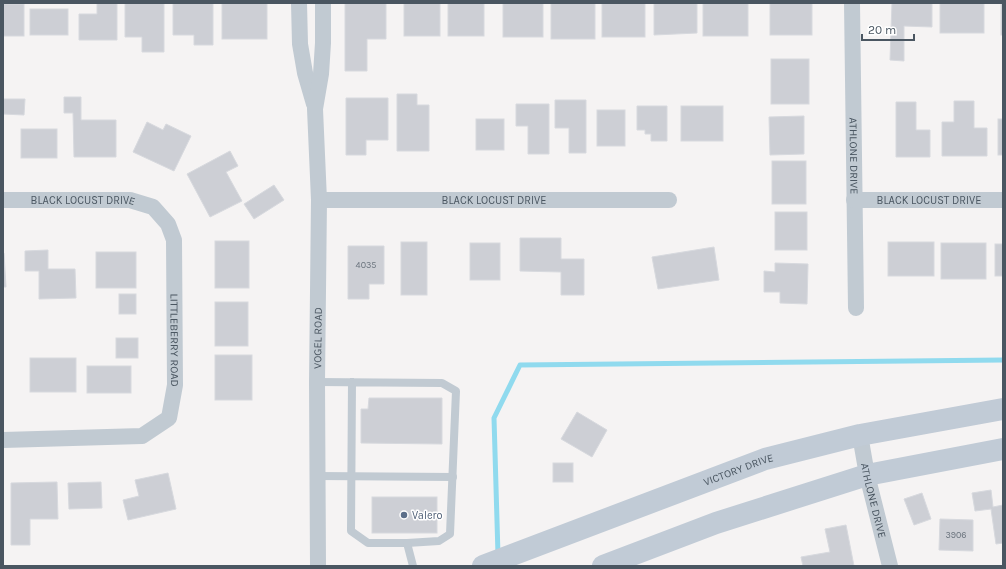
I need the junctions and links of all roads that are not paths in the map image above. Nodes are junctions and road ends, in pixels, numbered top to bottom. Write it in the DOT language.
graph roads {
  1 [pos="299,3"];
  2 [pos="324,3"];
  3 [pos="852,3"];
  4 [pos="315,109"];
  5 [pos="3,200"];
  6 [pos="319,200"];
  7 [pos="669,200"];
  8 [pos="854,200"];
  9 [pos="1003,200"];
  10 [pos="159,214"];
  11 [pos="856,308"];
  12 [pos="317,382"];
  13 [pos="352,382"];
  14 [pos="1003,409"];
  15 [pos="860,435"];
  16 [pos="3,440"];
  17 [pos="1003,449"];
  18 [pos="867,475"];
  19 [pos="318,476"];
  20 [pos="351,476"];
  21 [pos="453,477"];
  22 [pos="406,543"];
  23 [pos="318,566"];
  24 [pos="413,566"];
  25 [pos="483,566"];
  26 [pos="604,566"];
  27 [pos="890,566"];
  1 -- 4 [label="street, VOGEL ROAD"];
  2 -- 4 [label="street, VOGEL ROAD"];
  3 -- 8 [label="street, ATHLONE DRIVE"];
  4 -- 6 [label="street, VOGEL ROAD"];
  5 -- 10 [label="street, BLACK LOCUST DRIVE"];
  6 -- 7 [label="street, BLACK LOCUST DRIVE"];
  6 -- 12 [label="street, VOGEL ROAD"];
  8 -- 9 [label="street, BLACK LOCUST DRIVE"];
  8 -- 11 [label="street, ATHLONE DRIVE"];
  10 -- 16 [label="street, LITTLEBERRY ROAD"];
  12 -- 13 [label="lane"];
  12 -- 19 [label="street, VOGEL ROAD"];
  13 -- 20 [label="lane"];
  13 -- 21 [label="lane"];
  14 -- 15 [label="main road, VICTORY DRIVE"];
  15 -- 18 [label="street, ATHLONE DRIVE"];
  15 -- 25 [label="main road, VICTORY DRIVE"];
  17 -- 18 [label="main road"];
  18 -- 26 [label="main road"];
  18 -- 27 [label="street, ATHLONE DRIVE"];
  19 -- 20 [label="lane"];
  19 -- 23 [label="street, VOGEL ROAD"];
  20 -- 21 [label="lane"];
  20 -- 22 [label="lane"];
  21 -- 22 [label="lane"];
  22 -- 24 [label="lane"];
}
